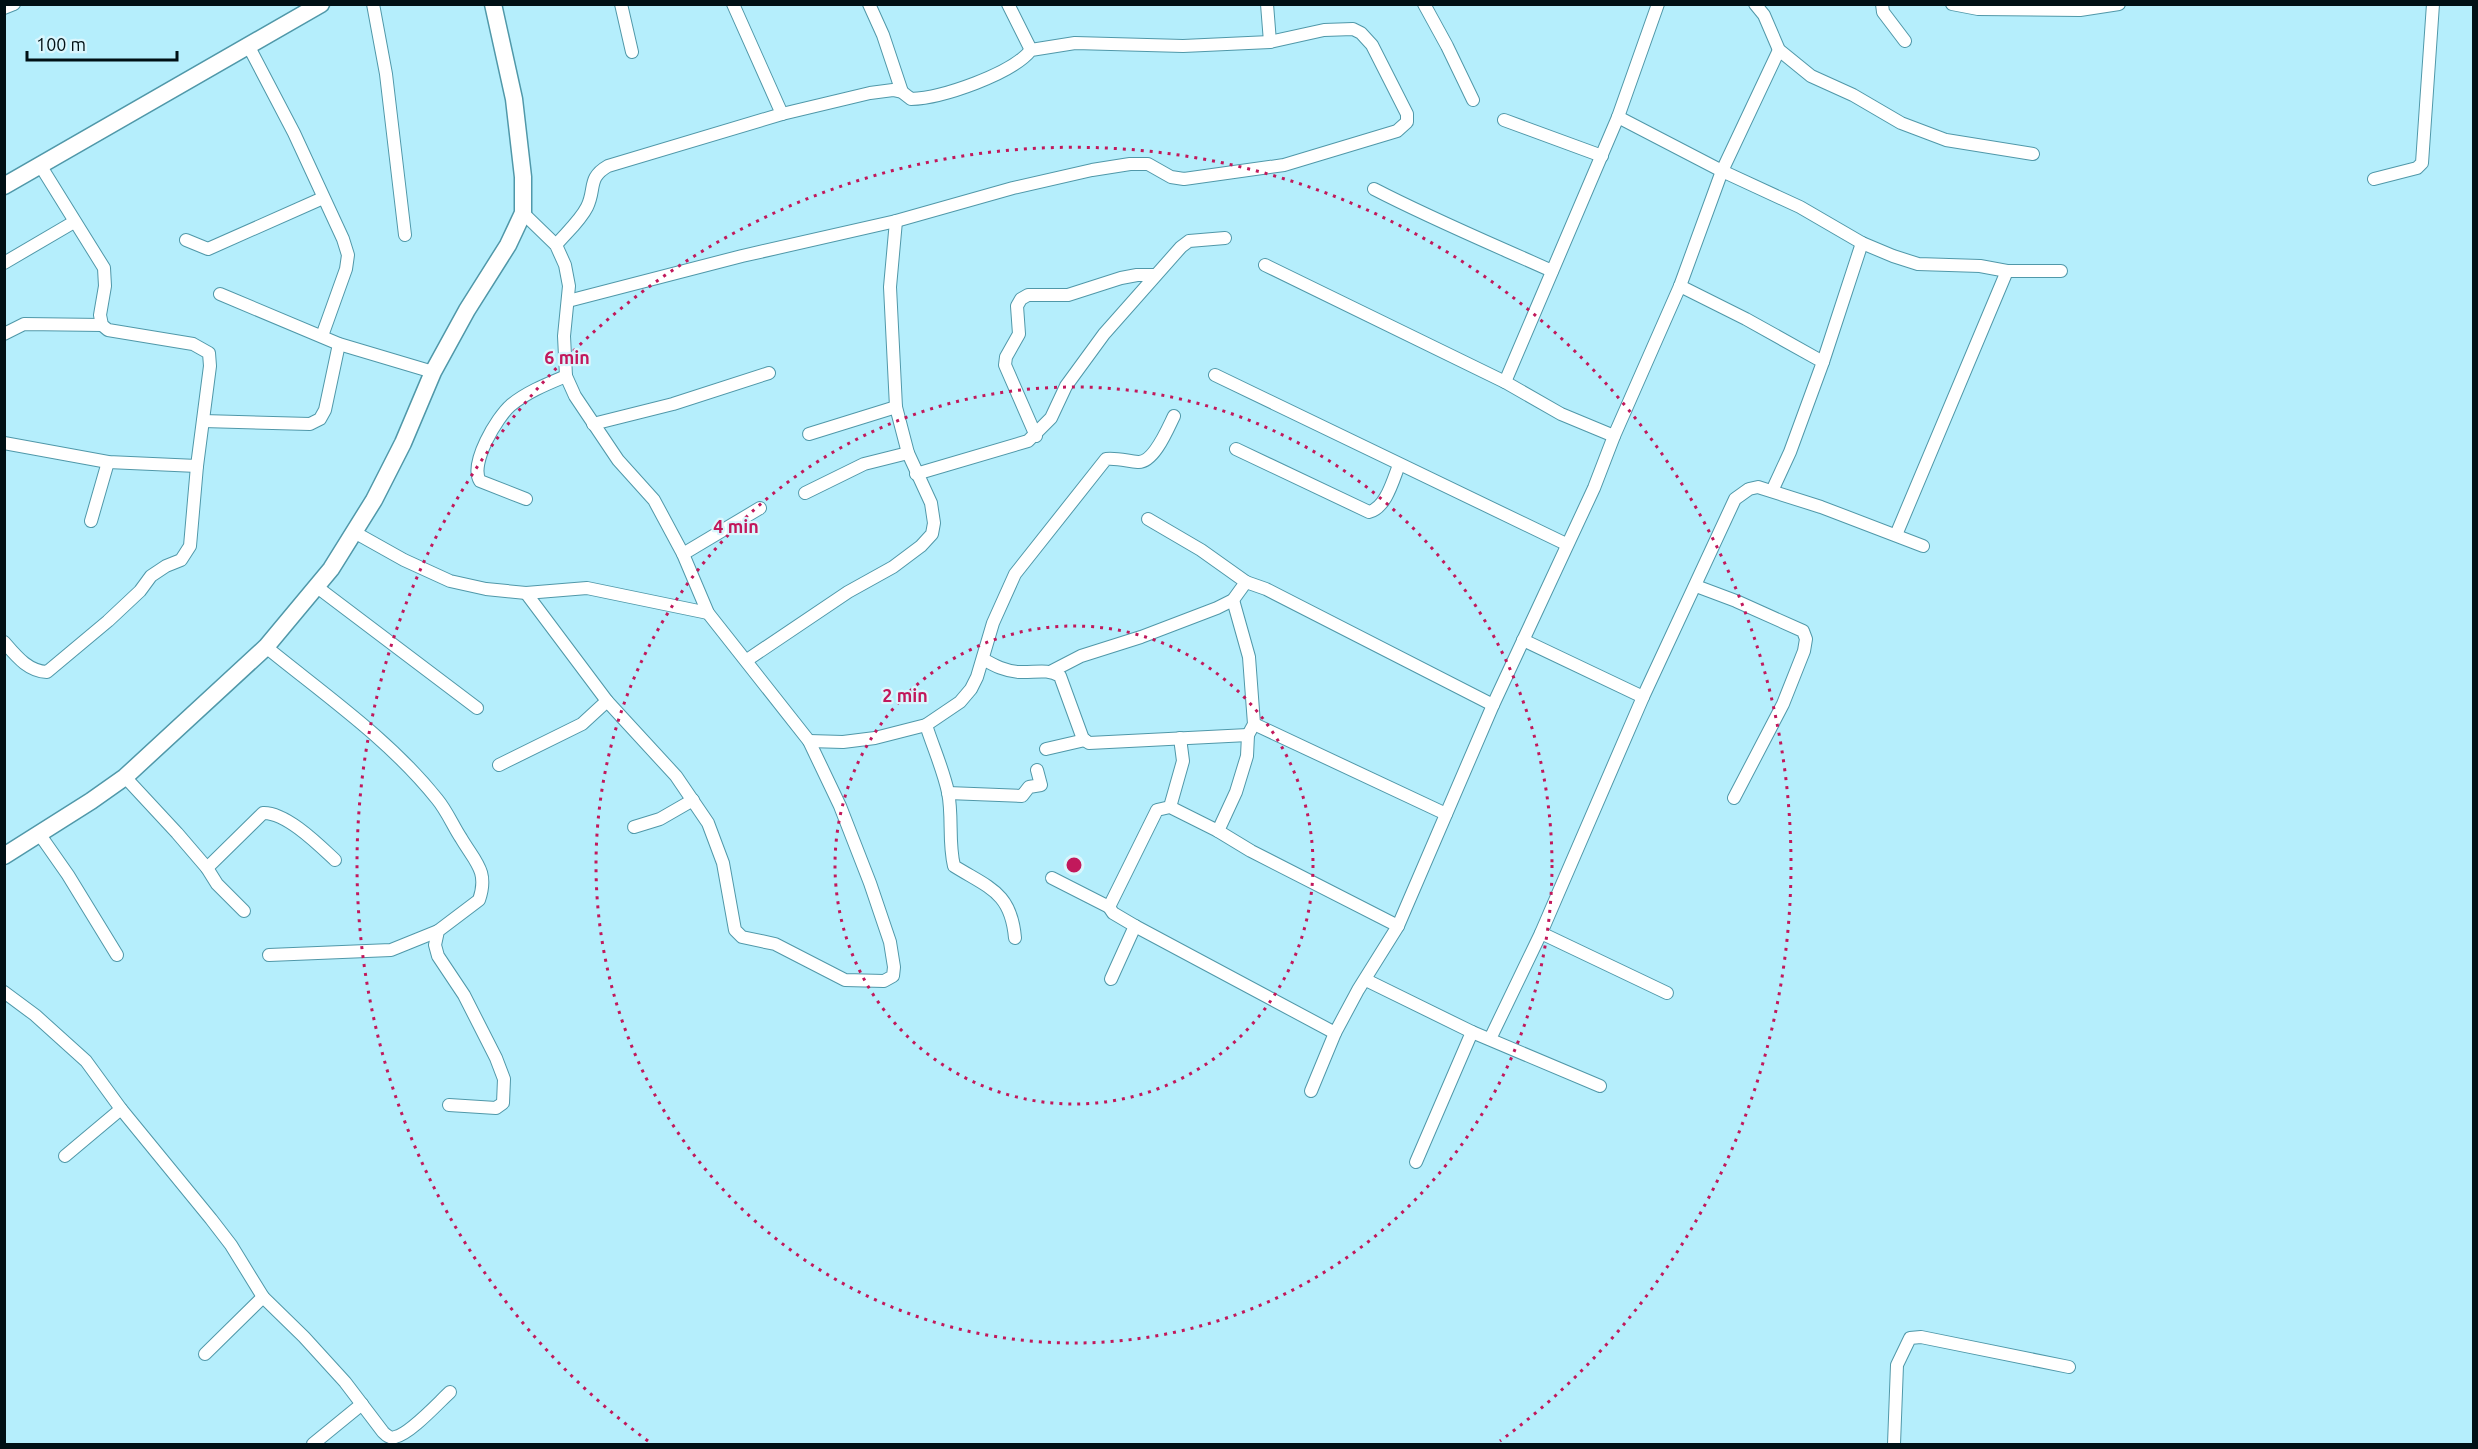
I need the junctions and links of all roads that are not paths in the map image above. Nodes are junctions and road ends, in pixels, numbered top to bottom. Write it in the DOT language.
graph roads {
  1 [pos="14,4"];
  2 [pos="321,4"];
  3 [pos="373,4"];
  4 [pos="493,4"];
  5 [pos="621,4"];
  6 [pos="733,4"];
  7 [pos="869,4"];
  8 [pos="1008,4"];
  9 [pos="1267,4"];
  10 [pos="1424,4"];
  11 [pos="1658,4"];
  12 [pos="1755,4"];
  13 [pos="1882,4"];
  14 [pos="1952,4"];
  15 [pos="2120,4"];
  16 [pos="2433,4"];
  17 [pos="4,8"];
  18 [pos="1905,41"];
  19 [pos="1270,42"];
  20 [pos="249,47"];
  21 [pos="1031,50"];
  22 [pos="1779,50"];
  23 [pos="632,52"];
  24 [pos="902,92"];
  25 [pos="1473,100"];
  26 [pos="782,114"];
  27 [pos="1618,117"];
  28 [pos="1504,120"];
  29 [pos="2033,154"];
  30 [pos="1602,156"];
  31 [pos="40,165"];
  32 [pos="1722,171"];
  33 [pos="2374,179"];
  34 [pos="4,186"];
  35 [pos="1374,189"];
  36 [pos="322,198"];
  37 [pos="523,213"];
  38 [pos="896,220"];
  39 [pos="75,222"];
  40 [pos="405,235"];
  41 [pos="1225,238"];
  42 [pos="186,240"];
  43 [pos="1862,243"];
  44 [pos="556,245"];
  45 [pos="4,263"];
  46 [pos="1265,265"];
  47 [pos="1552,271"];
  48 [pos="2007,271"];
  49 [pos="2061,271"];
  50 [pos="1155,275"];
  51 [pos="1680,285"];
  52 [pos="220,294"];
  53 [pos="568,301"];
  54 [pos="102,325"];
  55 [pos="4,334"];
  56 [pos="322,336"];
  57 [pos="339,344"];
  58 [pos="1823,362"];
  59 [pos="433,372"];
  60 [pos="768,373"];
  61 [pos="1215,375"];
  62 [pos="566,376"];
  63 [pos="1505,382"];
  64 [pos="896,407"];
  65 [pos="1174,416"];
  66 [pos="203,421"];
  67 [pos="593,424"];
  68 [pos="809,434"];
  69 [pos="1036,435"];
  70 [pos="1614,436"];
  71 [pos="4,443"];
  72 [pos="1236,449"];
  73 [pos="908,453"];
  74 [pos="108,462"];
  75 [pos="1400,465"];
  76 [pos="197,466"];
  77 [pos="916,474"];
  78 [pos="1772,491"];
  79 [pos="805,493"];
  80 [pos="526,500"];
  81 [pos="760,508"];
  82 [pos="1148,519"];
  83 [pos="91,521"];
  84 [pos="354,532"];
  85 [pos="1896,535"];
  86 [pos="1566,544"];
  87 [pos="1923,546"];
  88 [pos="683,554"];
  89 [pos="1246,582"];
  90 [pos="1696,586"];
  91 [pos="317,587"];
  92 [pos="526,593"];
  93 [pos="1233,600"];
  94 [pos="708,613"];
  95 [pos="1523,640"];
  96 [pos="4,642"];
  97 [pos="266,647"];
  98 [pos="983,659"];
  99 [pos="747,660"];
  100 [pos="1052,671"];
  101 [pos="1643,697"];
  102 [pos="607,700"];
  103 [pos="1492,705"];
  104 [pos="477,708"];
  105 [pos="926,725"];
  106 [pos="1251,730"];
  107 [pos="1180,738"];
  108 [pos="1085,740"];
  109 [pos="809,741"];
  110 [pos="1046,749"];
  111 [pos="499,765"];
  112 [pos="1037,770"];
  113 [pos="125,777"];
  114 [pos="948,793"];
  115 [pos="1734,798"];
  116 [pos="693,800"];
  117 [pos="1170,807"];
  118 [pos="1446,814"];
  119 [pos="634,827"];
  120 [pos="1218,831"];
  121 [pos="40,835"];
  122 [pos="4,856"];
  123 [pos="335,860"];
  124 [pos="207,868"];
  125 [pos="1052,878"];
  126 [pos="1109,907"];
  127 [pos="244,911"];
  128 [pos="1135,926"];
  129 [pos="1398,926"];
  130 [pos="438,931"];
  131 [pos="1541,933"];
  132 [pos="1015,938"];
  133 [pos="117,955"];
  134 [pos="269,955"];
  135 [pos="1111,979"];
  136 [pos="1366,980"];
  137 [pos="4,992"];
  138 [pos="1667,993"];
  139 [pos="1472,1032"];
  140 [pos="1335,1033"];
  141 [pos="1490,1039"];
  142 [pos="1600,1086"];
  143 [pos="1311,1091"];
  144 [pos="449,1105"];
  145 [pos="121,1109"];
  146 [pos="64,1156"];
  147 [pos="1416,1162"];
  148 [pos="262,1298"];
  149 [pos="205,1354"];
  150 [pos="2069,1367"];
  151 [pos="450,1392"];
  152 [pos="362,1404"];
  153 [pos="313,1444"];
  154 [pos="1894,1444"];
  1 -- 17 [label="street"];
  2 -- 20 [label="street"];
  3 -- 40 [label="street"];
  4 -- 37 [label="street"];
  5 -- 23 [label="street"];
  6 -- 26 [label="street"];
  7 -- 24 [label="street"];
  8 -- 21 [label="street"];
  9 -- 19 [label="street"];
  10 -- 25 [label="street"];
  11 -- 27 [label="street"];
  12 -- 22 [label="street"];
  13 -- 18 [label="street"];
  14 -- 15 [label="street"];
  16 -- 33 [label="street"];
  19 -- 21 [label="street"];
  19 -- 38 [label="street"];
  20 -- 31 [label="street"];
  20 -- 36 [label="street"];
  21 -- 24 [label="street"];
  22 -- 29 [label="street"];
  22 -- 32 [label="street"];
  24 -- 26 [label="street"];
  26 -- 44 [label="street"];
  27 -- 30 [label="street"];
  27 -- 32 [label="street"];
  28 -- 30 [label="street"];
  30 -- 47 [label="street"];
  31 -- 34 [label="street"];
  31 -- 39 [label="street"];
  32 -- 43 [label="street"];
  32 -- 51 [label="street"];
  35 -- 47 [label="street"];
  36 -- 42 [label="street"];
  36 -- 56 [label="street"];
  37 -- 44 [label="street"];
  37 -- 59 [label="street"];
  38 -- 53 [label="street"];
  38 -- 64 [label="street"];
  39 -- 45 [label="street"];
  39 -- 54 [label="street"];
  41 -- 50 [label="street"];
  43 -- 48 [label="street"];
  43 -- 58 [label="street"];
  44 -- 53 [label="street"];
  46 -- 63 [label="street"];
  47 -- 63 [label="street"];
  48 -- 49 [label="street"];
  48 -- 85 [label="street"];
  50 -- 69 [label="street"];
  50 -- 69 [label="street"];
  51 -- 58 [label="street"];
  51 -- 70 [label="street"];
  52 -- 56 [label="street"];
  53 -- 62 [label="street"];
  54 -- 55 [label="street"];
  54 -- 66 [label="street"];
  56 -- 57 [label="street"];
  57 -- 59 [label="street"];
  57 -- 66 [label="street"];
  58 -- 78 [label="street"];
  59 -- 84 [label="street"];
  60 -- 67 [label="street"];
  61 -- 75 [label="street"];
  62 -- 67 [label="street"];
  62 -- 80 [label="street"];
  63 -- 70 [label="street"];
  64 -- 68 [label="street"];
  64 -- 73 [label="street"];
  65 -- 98 [label="street"];
  66 -- 76 [label="street"];
  67 -- 88 [label="street"];
  69 -- 77 [label="street"];
  70 -- 86 [label="street"];
  71 -- 74 [label="street"];
  72 -- 75 [label="street"];
  73 -- 77 [label="street"];
  73 -- 79 [label="street"];
  74 -- 76 [label="street"];
  74 -- 83 [label="street"];
  75 -- 86 [label="street"];
  76 -- 96 [label="street"];
  77 -- 99 [label="street"];
  78 -- 85 [label="street"];
  78 -- 90 [label="street"];
  81 -- 88 [label="street"];
  82 -- 89 [label="street"];
  84 -- 91 [label="street"];
  84 -- 92 [label="street"];
  85 -- 87 [label="street"];
  86 -- 95 [label="street"];
  88 -- 94 [label="street"];
  89 -- 93 [label="street"];
  89 -- 103 [label="street"];
  90 -- 101 [label="street"];
  90 -- 115 [label="street"];
  91 -- 97 [label="street"];
  91 -- 104 [label="street"];
  92 -- 94 [label="street"];
  92 -- 102 [label="street"];
  93 -- 100 [label="street"];
  93 -- 106 [label="street"];
  94 -- 99 [label="street"];
  95 -- 101 [label="street"];
  95 -- 103 [label="street"];
  97 -- 113 [label="street"];
  97 -- 130 [label="street"];
  98 -- 100 [label="street"];
  98 -- 105 [label="street"];
  99 -- 109 [label="street"];
  100 -- 108 [label="street"];
  101 -- 131 [label="street"];
  102 -- 111 [label="street"];
  102 -- 116 [label="street"];
  103 -- 118 [label="street"];
  105 -- 109 [label="street"];
  105 -- 114 [label="street"];
  106 -- 107 [label="street"];
  106 -- 118 [label="street"];
  106 -- 120 [label="street"];
  107 -- 108 [label="street"];
  107 -- 117 [label="street"];
  108 -- 110 [label="street"];
  109 -- 116 [label="street"];
  112 -- 114 [label="street"];
  113 -- 121 [label="street"];
  113 -- 124 [label="street"];
  114 -- 132 [label="street"];
  116 -- 119 [label="street"];
  117 -- 120 [label="street"];
  117 -- 126 [label="street"];
  118 -- 129 [label="street"];
  120 -- 129 [label="street"];
  121 -- 122 [label="street"];
  121 -- 133 [label="street"];
  123 -- 124 [label="street"];
  124 -- 127 [label="street"];
  125 -- 126 [label="street"];
  126 -- 128 [label="street"];
  128 -- 135 [label="street"];
  128 -- 140 [label="street"];
  129 -- 136 [label="street"];
  130 -- 134 [label="street"];
  130 -- 144 [label="street"];
  131 -- 138 [label="street"];
  131 -- 141 [label="street"];
  136 -- 139 [label="street"];
  136 -- 140 [label="street"];
  137 -- 145 [label="street"];
  139 -- 141 [label="street"];
  139 -- 147 [label="street"];
  140 -- 143 [label="street"];
  141 -- 142 [label="street"];
  145 -- 146 [label="street"];
  145 -- 148 [label="street"];
  148 -- 149 [label="street"];
  148 -- 152 [label="street"];
  150 -- 154 [label="street"];
  151 -- 152 [label="street"];
  152 -- 153 [label="street"];
}
